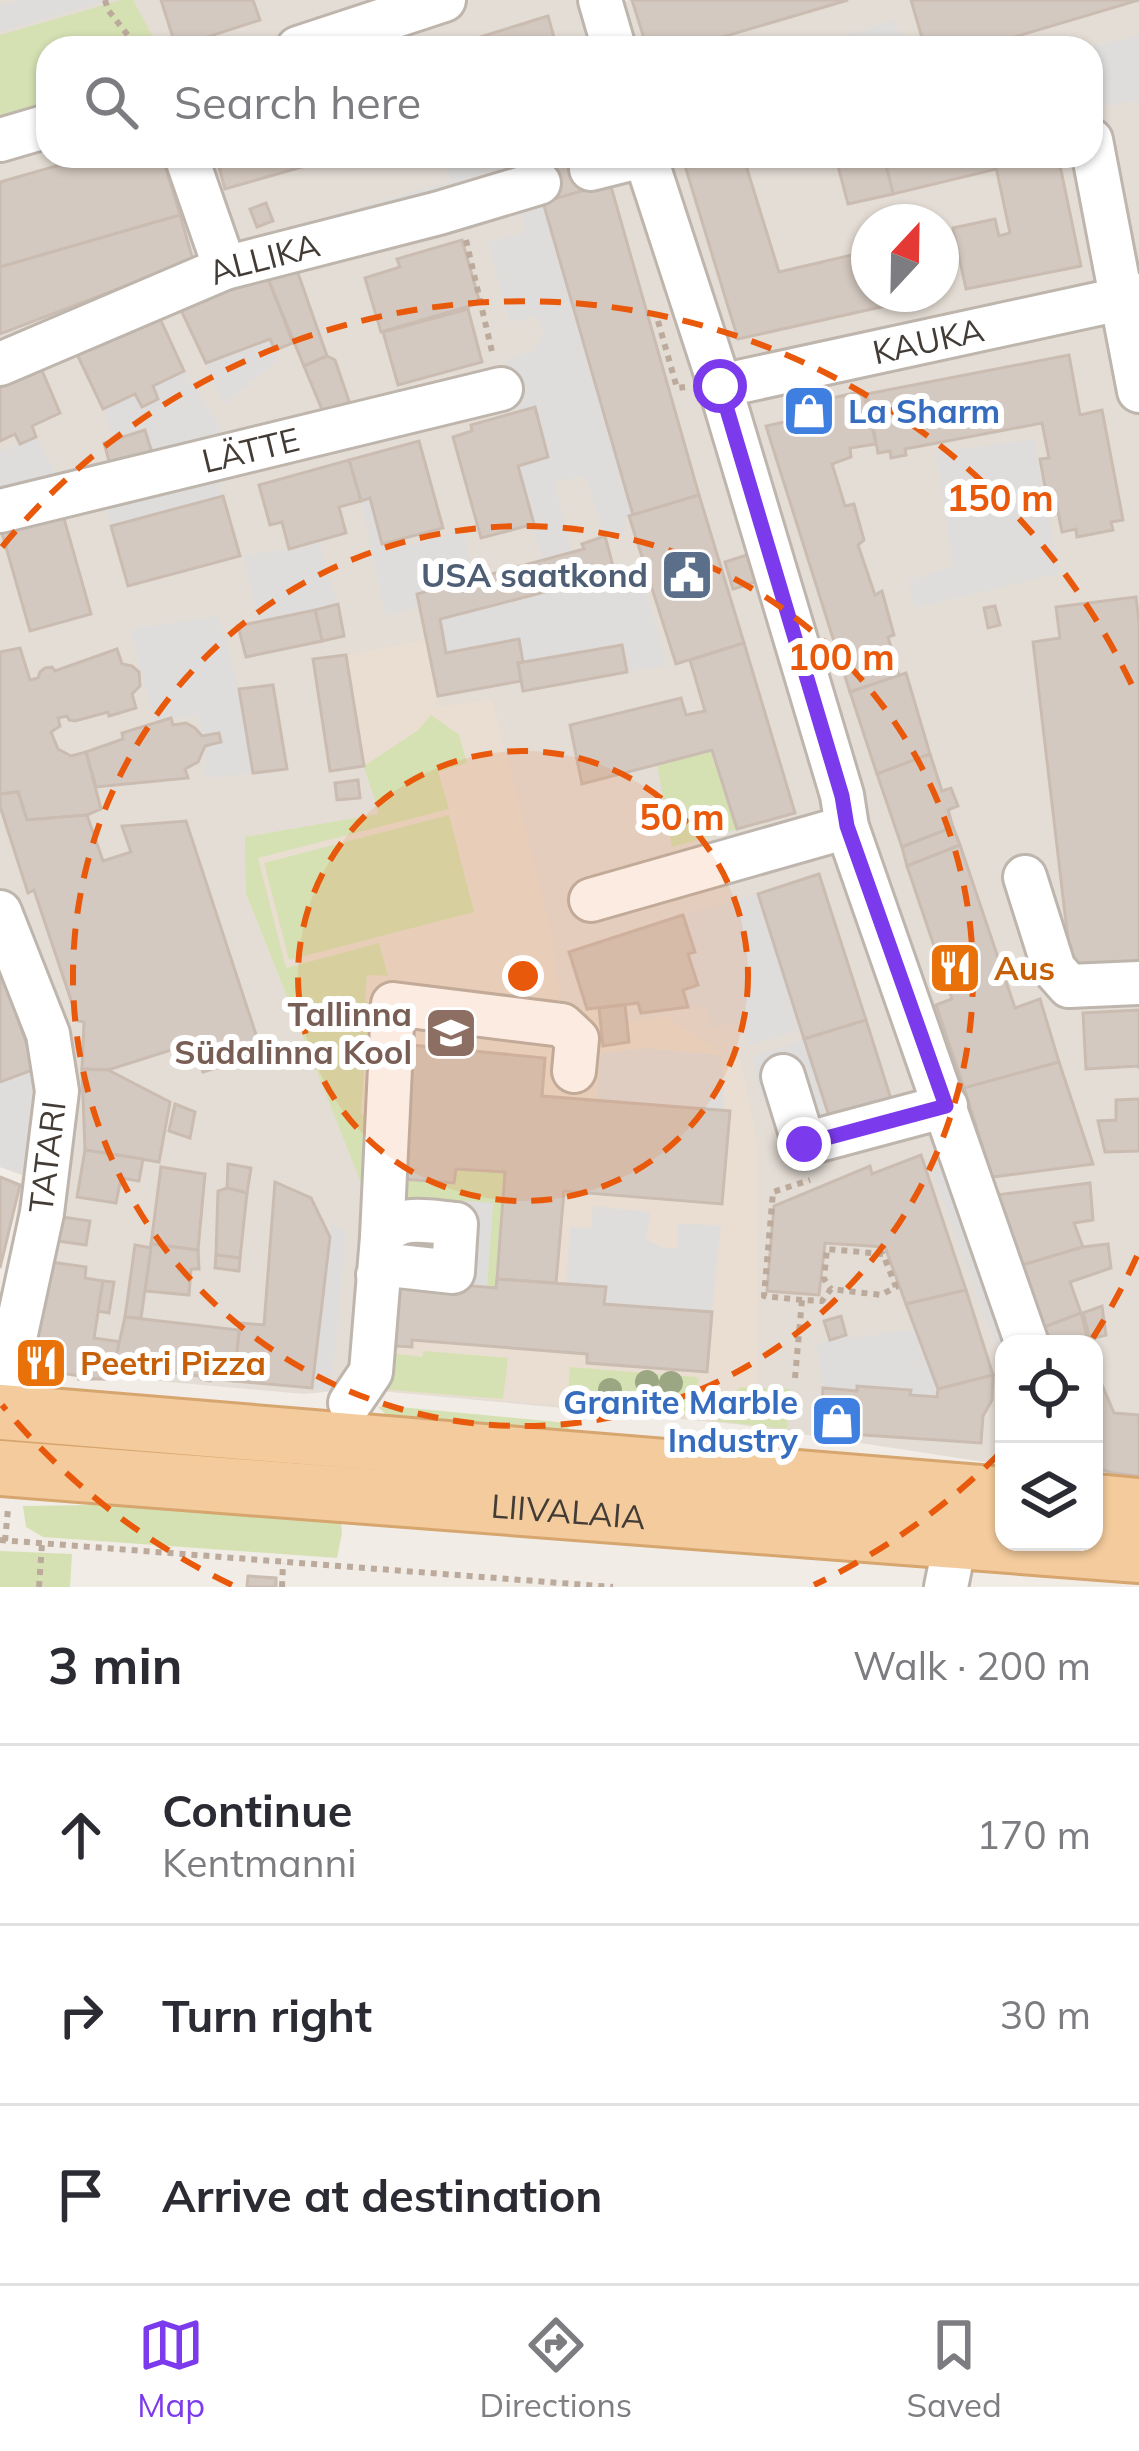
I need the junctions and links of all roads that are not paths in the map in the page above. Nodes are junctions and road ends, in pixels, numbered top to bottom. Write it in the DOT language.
graph roads {
  1 [pos="444,0"];
  2 [pos="600,0"];
  3 [pos="334,36"];
  4 [pos="610,36"];
  5 [pos="36,130"];
  6 [pos="0,140"];
  7 [pos="190,168"];
  8 [pos="594,168"];
  9 [pos="648,168"];
  10 [pos="1098,168"];
  11 [pos="590,169"];
  12 [pos="539,183"];
  13 [pos="225,268"];
  14 [pos="1130,296"];
  15 [pos="0,364"];
  16 [pos="720,386"];
  17 [pos="501,389"];
  18 [pos="1139,391"];
  19 [pos="0,512"];
  20 [pos="847,826"];
  21 [pos="1025,878"];
  22 [pos="591,900"];
  23 [pos="0,912"];
  24 [pos="1139,983"];
  25 [pos="574,1071"];
  26 [pos="783,1076"];
  27 [pos="946,1106"];
  28 [pos="1025,1335"];
  29 [pos="350,1403"];
  30 [pos="0,1410"];
  31 [pos="4,1489"];
  32 [pos="995,1497"];
  33 [pos="995,1503"];
  34 [pos="1103,1503"];
  35 [pos="1139,1506"];
  36 [pos="1139,1555"];
  37 [pos="950,1565"];
  1 -- 3 [label="street"];
  2 -- 4 [label="street"];
  5 -- 6 [label="street"];
  7 -- 13 [label="street"];
  8 -- 11 [label="street"];
  9 -- 16 [label="street"];
  10 -- 14 [label="street"];
  12 -- 13 [label="street, ALLIKA"];
  13 -- 15 [label="street, ALLIKA"];
  14 -- 16 [label="street, KAUKA"];
  14 -- 18 [label="street"];
  16 -- 20 [label="street"];
  17 -- 19 [label="street, LÄTTE"];
  20 -- 22 [label="street"];
  20 -- 27 [label="street"];
  21 -- 24 [label="street"];
  23 -- 30 [label="street, TATARI"];
  25 -- 29 [label="street"];
  26 -- 27 [label="street"];
  27 -- 28 [label="street"];
  30 -- 32 [label="main road, LIIVALAIA"];
  31 -- 37 [label="main road, LIIVALAIA"];
  33 -- 37 [label="main road"];
  34 -- 35 [label="main road"];
  36 -- 37 [label="main road, LIIVALAIA"];
}
